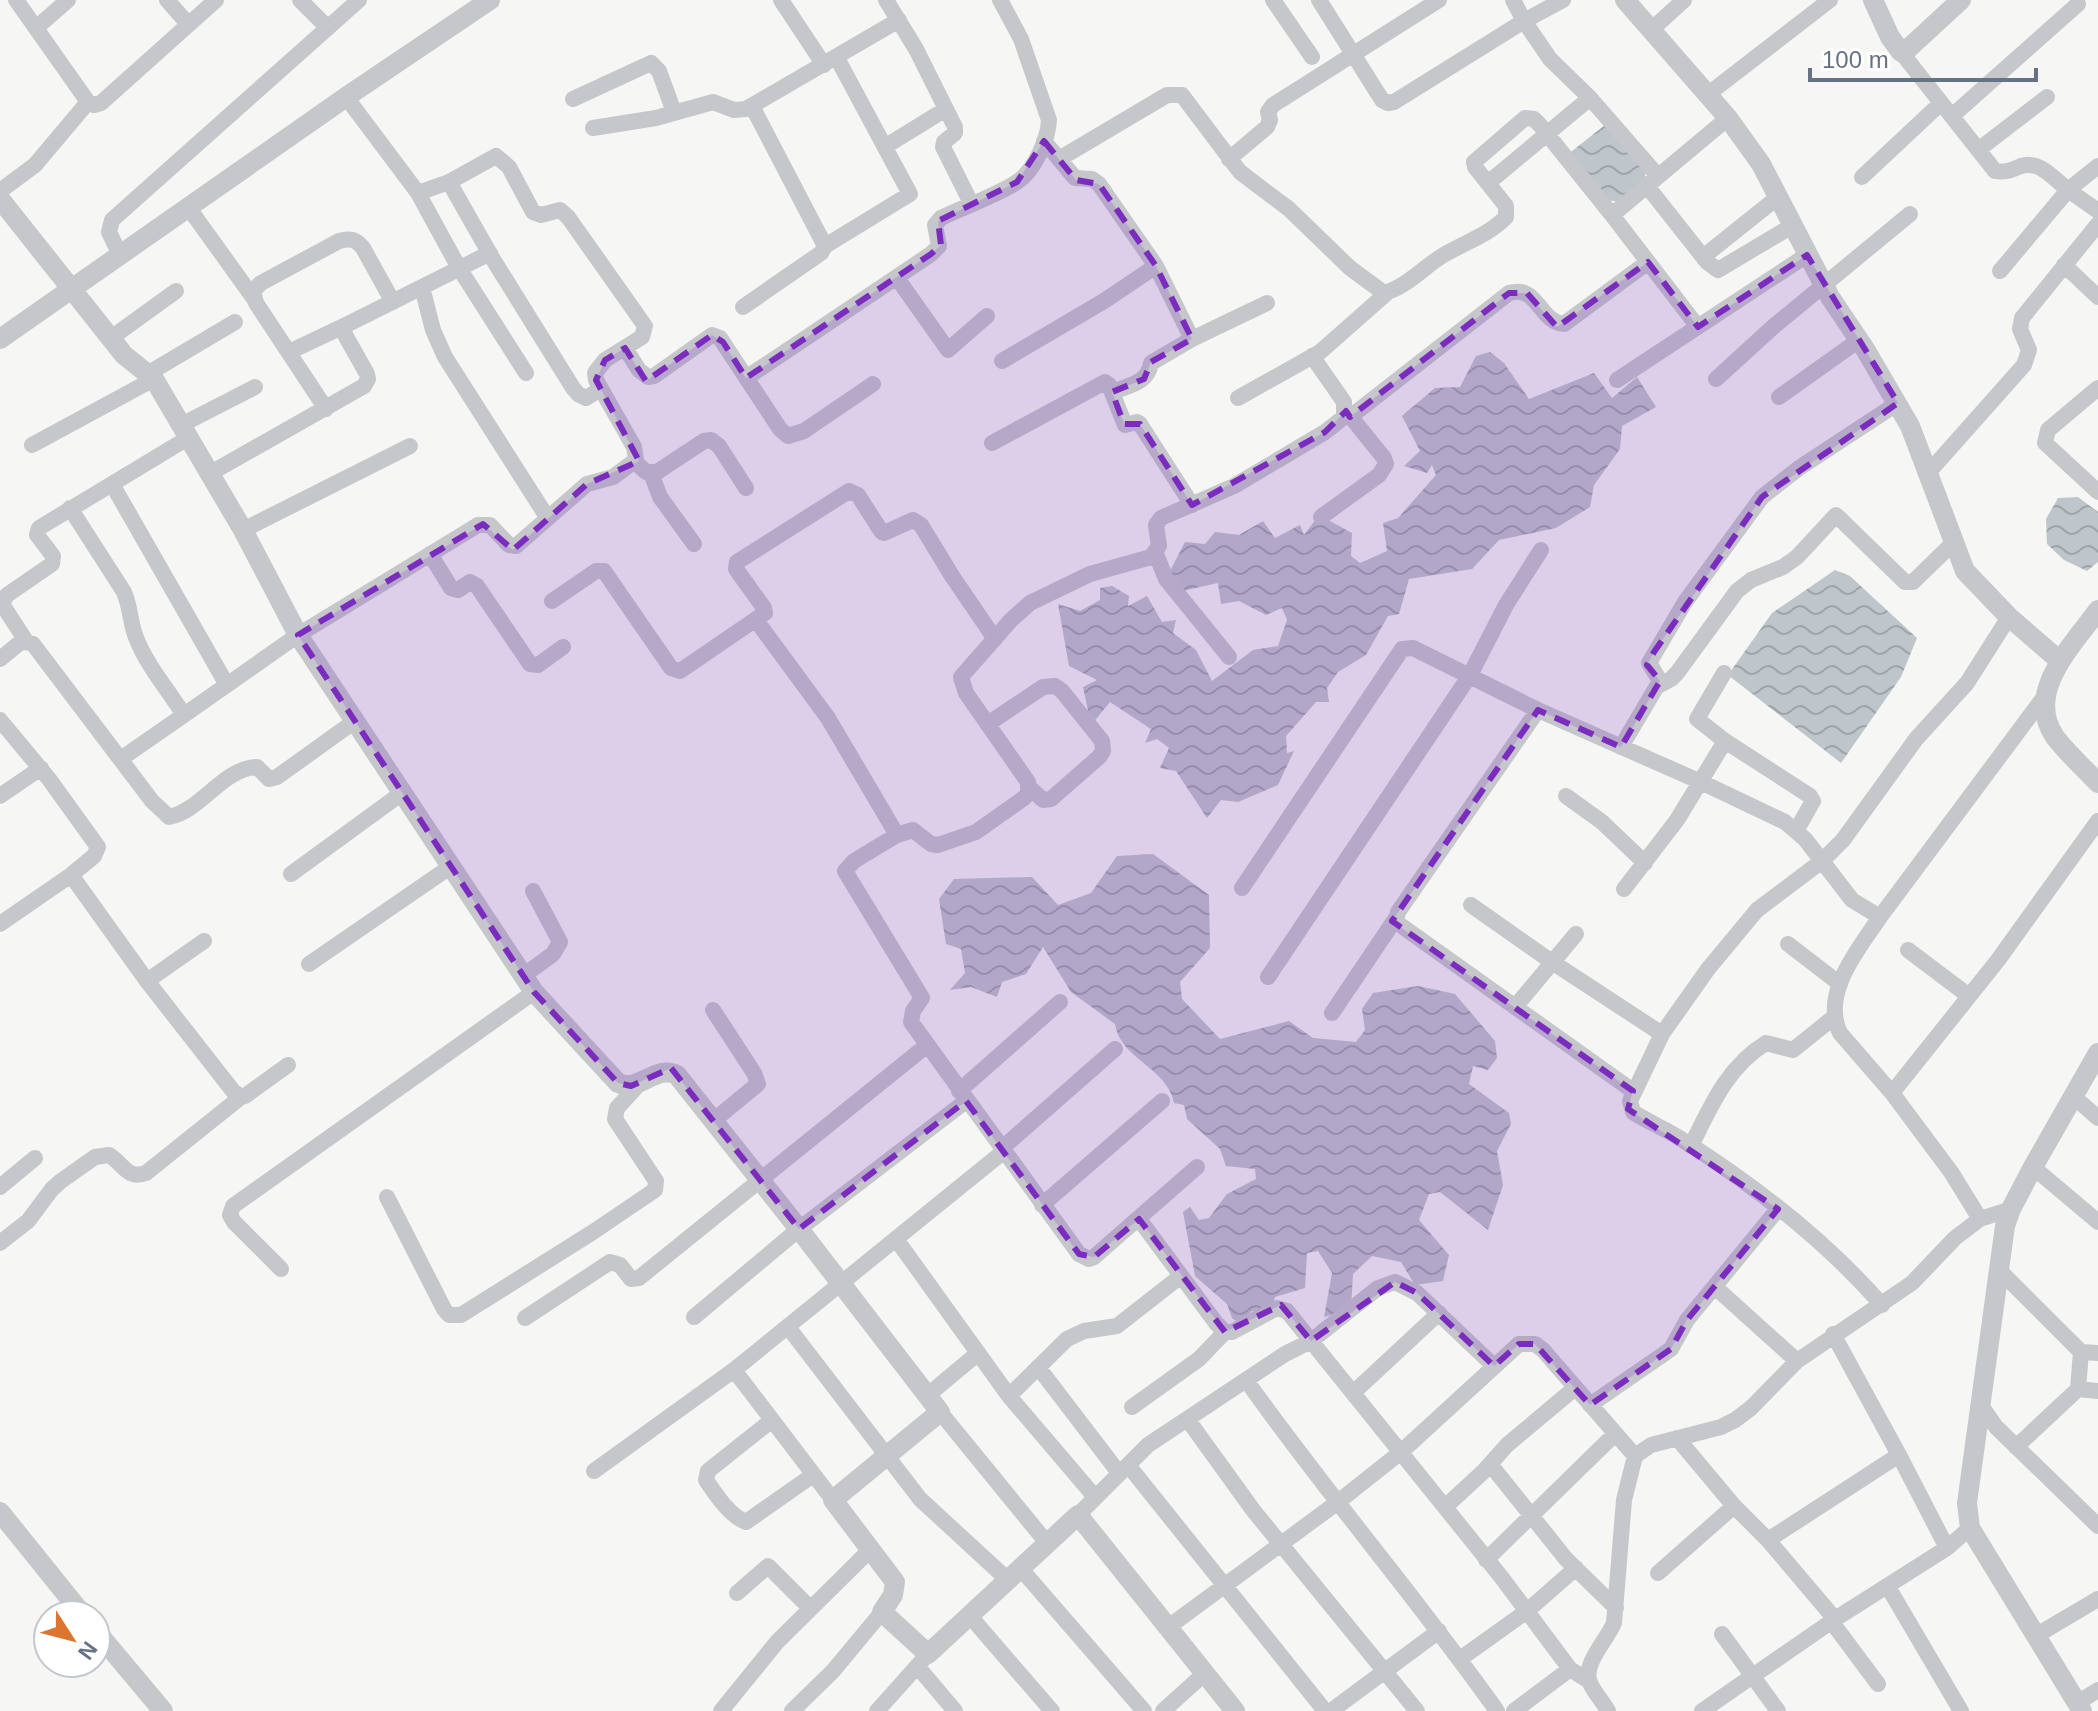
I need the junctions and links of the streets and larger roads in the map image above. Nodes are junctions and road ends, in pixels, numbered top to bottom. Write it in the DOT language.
graph roads {
  1 [pos="16,0"];
  2 [pos="68,0"];
  3 [pos="167,0"];
  4 [pos="216,0"];
  5 [pos="300,0"];
  6 [pos="359,0"];
  7 [pos="490,0"];
  8 [pos="781,0"];
  9 [pos="886,0"];
  10 [pos="1000,0"];
  11 [pos="1273,0"];
  12 [pos="1319,0"];
  13 [pos="1439,0"];
  14 [pos="1513,0"];
  15 [pos="1563,0"];
  16 [pos="1625,0"];
  17 [pos="1684,0"];
  18 [pos="1830,0"];
  19 [pos="1873,0"];
  20 [pos="1961,0"];
  21 [pos="2078,4"];
  22 [pos="899,20"];
  23 [pos="1524,21"];
  24 [pos="188,24"];
  25 [pos="36,28"];
  26 [pos="328,28"];
  27 [pos="1651,30"];
  28 [pos="1901,52"];
  29 [pos="1354,55"];
  30 [pos="1312,57"];
  31 [pos="830,62"];
  32 [pos="1707,95"];
  33 [pos="346,97"];
  34 [pos="2047,97"];
  35 [pos="1590,98"];
  36 [pos="573,99"];
  37 [pos="88,102"];
  38 [pos="752,106"];
  39 [pos="946,109"];
  40 [pos="1946,110"];
  41 [pos="674,112"];
  42 [pos="1728,118"];
  43 [pos="593,128"];
  44 [pos="1547,133"];
  45 [pos="1044,141"];
  46 [pos="886,146"];
  47 [pos="1978,150"];
  48 [pos="1059,159"];
  49 [pos="1229,159"];
  50 [pos="2098,166"];
  51 [pos="1862,177"];
  52 [pos="1652,181"];
  53 [pos="449,182"];
  54 [pos="1488,183"];
  55 [pos="2068,190"];
  56 [pos="0,191"];
  57 [pos="418,193"];
  58 [pos="1778,197"];
  59 [pos="0,199"];
  60 [pos="971,203"];
  61 [pos="188,207"];
  62 [pos="2098,211"];
  63 [pos="1910,214"];
  64 [pos="1612,215"];
  65 [pos="2098,224"];
  66 [pos="1792,226"];
  67 [pos="825,246"];
  68 [pos="490,253"];
  69 [pos="120,255"];
  70 [pos="1807,255"];
  71 [pos="1703,257"];
  72 [pos="1648,262"];
  73 [pos="2064,265"];
  74 [pos="1156,266"];
  75 [pos="459,268"];
  76 [pos="2000,271"];
  77 [pos="897,278"];
  78 [pos="422,287"];
  79 [pos="1824,287"];
  80 [pos="73,289"];
  81 [pos="176,291"];
  82 [pos="1388,292"];
  83 [pos="2098,297"];
  84 [pos="393,302"];
  85 [pos="256,303"];
  86 [pos="1267,303"];
  87 [pos="743,307"];
  88 [pos="987,316"];
  89 [pos="235,322"];
  90 [pos="346,325"];
  91 [pos="1698,327"];
  92 [pos="111,338"];
  93 [pos="0,339"];
  94 [pos="1192,339"];
  95 [pos="1859,340"];
  96 [pos="625,348"];
  97 [pos="289,352"];
  98 [pos="1312,356"];
  99 [pos="1002,361"];
  100 [pos="526,373"];
  101 [pos="152,376"];
  102 [pos="746,378"];
  103 [pos="1716,379"];
  104 [pos="1617,380"];
  105 [pos="873,384"];
  106 [pos="255,387"];
  107 [pos="2098,388"];
  108 [pos="601,389"];
  109 [pos="1112,392"];
  110 [pos="1779,397"];
  111 [pos="1238,398"];
  112 [pos="1898,403"];
  113 [pos="326,409"];
  114 [pos="1348,414"];
  115 [pos="184,431"];
  116 [pos="992,443"];
  117 [pos="32,445"];
  118 [pos="410,446"];
  119 [pos="635,462"];
  120 [pos="651,473"];
  121 [pos="1928,473"];
  122 [pos="209,474"];
  123 [pos="112,484"];
  124 [pos="746,488"];
  125 [pos="2098,492"];
  126 [pos="1192,505"];
  127 [pos="70,508"];
  128 [pos="547,517"];
  129 [pos="1321,517"];
  130 [pos="243,530"];
  131 [pos="1953,543"];
  132 [pos="694,544"];
  133 [pos="1541,550"];
  134 [pos="430,554"];
  135 [pos="1156,554"];
  136 [pos="552,601"];
  137 [pos="2098,610"];
  138 [pos="2009,617"];
  139 [pos="756,620"];
  140 [pos="298,635"];
  141 [pos="995,639"];
  142 [pos="26,641"];
  143 [pos="563,647"];
  144 [pos="1229,657"];
  145 [pos="0,659"];
  146 [pos="2060,661"];
  147 [pos="1724,673"];
  148 [pos="1470,675"];
  149 [pos="227,685"];
  150 [pos="1658,686"];
  151 [pos="2044,697"];
  152 [pos="1538,710"];
  153 [pos="184,715"];
  154 [pos="0,720"];
  155 [pos="355,721"];
  156 [pos="989,723"];
  157 [pos="1725,741"];
  158 [pos="1621,747"];
  159 [pos="122,758"];
  160 [pos="41,768"];
  161 [pos="1701,782"];
  162 [pos="2098,783"];
  163 [pos="1029,787"];
  164 [pos="402,793"];
  165 [pos="0,796"];
  166 [pos="1566,796"];
  167 [pos="2098,821"];
  168 [pos="1796,831"];
  169 [pos="897,835"];
  170 [pos="1822,861"];
  171 [pos="1645,863"];
  172 [pos="450,867"];
  173 [pos="291,874"];
  174 [pos="71,875"];
  175 [pos="1242,888"];
  176 [pos="1624,889"];
  177 [pos="533,891"];
  178 [pos="1471,905"];
  179 [pos="1880,917"];
  180 [pos="1396,918"];
  181 [pos="0,924"];
  182 [pos="1576,934"];
  183 [pos="204,941"];
  184 [pos="1788,944"];
  185 [pos="1908,950"];
  186 [pos="1552,962"];
  187 [pos="309,964"];
  188 [pos="1268,977"];
  189 [pos="147,981"];
  190 [pos="528,984"];
  191 [pos="1840,984"];
  192 [pos="1969,996"];
  193 [pos="1060,1002"];
  194 [pos="1515,1007"];
  195 [pos="713,1010"];
  196 [pos="1332,1013"];
  197 [pos="1834,1017"];
  198 [pos="1662,1034"];
  199 [pos="926,1046"];
  200 [pos="1115,1049"];
  201 [pos="2098,1053"];
  202 [pos="288,1065"];
  203 [pos="640,1083"];
  204 [pos="1633,1091"];
  205 [pos="1892,1093"];
  206 [pos="962,1096"];
  207 [pos="241,1097"];
  208 [pos="2074,1097"];
  209 [pos="1162,1101"];
  210 [pos="2098,1118"];
  211 [pos="713,1121"];
  212 [pos="1691,1146"];
  213 [pos="1002,1150"];
  214 [pos="35,1158"];
  215 [pos="1197,1167"];
  216 [pos="2033,1167"];
  217 [pos="760,1181"];
  218 [pos="0,1187"];
  219 [pos="387,1197"];
  220 [pos="1042,1205"];
  221 [pos="1778,1209"];
  222 [pos="2011,1209"];
  223 [pos="1139,1219"];
  224 [pos="1980,1219"];
  225 [pos="2098,1222"];
  226 [pos="799,1229"];
  227 [pos="896,1239"];
  228 [pos="0,1243"];
  229 [pos="281,1269"];
  230 [pos="1998,1269"];
  231 [pos="1181,1276"];
  232 [pos="840,1282"];
  233 [pos="1715,1287"];
  234 [pos="1882,1305"];
  235 [pos="1439,1313"];
  236 [pos="694,1317"];
  237 [pos="525,1318"];
  238 [pos="788,1327"];
  239 [pos="1225,1332"];
  240 [pos="1833,1334"];
  241 [pos="1311,1341"];
  242 [pos="2090,1352"];
  243 [pos="977,1354"];
  244 [pos="1797,1361"];
  245 [pos="1494,1366"];
  246 [pos="1038,1367"];
  247 [pos="734,1370"];
  248 [pos="1246,1380"];
  249 [pos="1575,1388"];
  250 [pos="2078,1389"];
  251 [pos="2098,1391"];
  252 [pos="1353,1393"];
  253 [pos="1009,1396"];
  254 [pos="934,1404"];
  255 [pos="1980,1404"];
  256 [pos="1590,1405"];
  257 [pos="1132,1407"];
  258 [pos="772,1420"];
  259 [pos="1188,1420"];
  260 [pos="1615,1434"];
  261 [pos="1677,1438"];
  262 [pos="2016,1447"];
  263 [pos="1401,1452"];
  264 [pos="1899,1455"];
  265 [pos="887,1456"];
  266 [pos="1635,1456"];
  267 [pos="1490,1464"];
  268 [pos="1124,1469"];
  269 [pos="594,1471"];
  270 [pos="813,1475"];
  271 [pos="1095,1497"];
  272 [pos="833,1500"];
  273 [pos="1338,1502"];
  274 [pos="1734,1506"];
  275 [pos="1445,1507"];
  276 [pos="0,1512"];
  277 [pos="1532,1514"];
  278 [pos="1078,1515"];
  279 [pos="2098,1526"];
  280 [pos="1970,1528"];
  281 [pos="1768,1540"];
  282 [pos="1047,1543"];
  283 [pos="1282,1544"];
  284 [pos="1947,1548"];
  285 [pos="869,1551"];
  286 [pos="1486,1560"];
  287 [pos="1576,1568"];
  288 [pos="1658,1573"];
  289 [pos="1014,1574"];
  290 [pos="1225,1587"];
  291 [pos="1888,1587"];
  292 [pos="737,1593"];
  293 [pos="70,1599"];
  294 [pos="2098,1599"];
  295 [pos="810,1608"];
  296 [pos="1616,1608"];
  297 [pos="1527,1611"];
  298 [pos="882,1612"];
  299 [pos="969,1615"];
  300 [pos="1833,1620"];
  301 [pos="1167,1628"];
  302 [pos="1439,1631"];
  303 [pos="1722,1634"];
  304 [pos="2037,1635"];
  305 [pos="112,1650"];
  306 [pos="1460,1659"];
  307 [pos="922,1660"];
  308 [pos="1570,1669"];
  309 [pos="1387,1672"];
  310 [pos="1204,1674"];
  311 [pos="1752,1676"];
  312 [pos="1589,1681"];
  313 [pos="1878,1684"];
  314 [pos="2098,1690"];
  315 [pos="2080,1707"];
  316 [pos="163,1711"];
  317 [pos="721,1711"];
  318 [pos="792,1711"];
  319 [pos="877,1711"];
  320 [pos="955,1711"];
  321 [pos="1052,1711"];
  322 [pos="1144,1711"];
  323 [pos="1163,1711"];
  324 [pos="1235,1711"];
  325 [pos="1328,1711"];
  326 [pos="1417,1711"];
  327 [pos="1497,1711"];
  328 [pos="1514,1711"];
  329 [pos="1608,1711"];
  330 [pos="1702,1711"];
  331 [pos="1778,1711"];
  332 [pos="1961,1711"];
  1 -- 25 [label="street"];
  2 -- 25 [label="street"];
  3 -- 24 [label="street"];
  4 -- 24 [label="street"];
  5 -- 26 [label="street"];
  6 -- 26 [label="street"];
  7 -- 33 [label="street"];
  8 -- 31 [label="street"];
  9 -- 22 [label="street"];
  10 -- 45 [label="street"];
  11 -- 30 [label="street"];
  12 -- 29 [label="street"];
  13 -- 29 [label="street"];
  14 -- 23 [label="street"];
  15 -- 23 [label="street"];
  16 -- 27 [label="street"];
  17 -- 27 [label="street"];
  18 -- 32 [label="street"];
  19 -- 28 [label="street"];
  20 -- 28 [label="street"];
  21 -- 40 [label="street"];
  22 -- 31 [label="street"];
  22 -- 39 [label="street"];
  23 -- 29 [label="street"];
  23 -- 35 [label="street"];
  24 -- 37 [label="street"];
  25 -- 37 [label="street"];
  26 -- 69 [label="street"];
  27 -- 32 [label="street"];
  28 -- 40 [label="street"];
  29 -- 49 [label="street"];
  31 -- 38 [label="street"];
  31 -- 46 [label="street"];
  32 -- 42 [label="street"];
  33 -- 57 [label="street"];
  33 -- 61 [label="street"];
  34 -- 47 [label="street"];
  35 -- 44 [label="street"];
  35 -- 52 [label="street"];
  36 -- 41 [label="street"];
  37 -- 56 [label="street"];
  38 -- 41 [label="street"];
  38 -- 67 [label="street"];
  39 -- 46 [label="street"];
  39 -- 60 [label="street"];
  40 -- 47 [label="street"];
  40 -- 51 [label="street"];
  41 -- 43 [label="street"];
  42 -- 52 [label="street"];
  42 -- 58 [label="street"];
  44 -- 54 [label="street"];
  44 -- 54 [label="street"];
  44 -- 64 [label="street"];
  45 -- 48 [label="street"];
  45 -- 60 [label="street"];
  46 -- 67 [label="street"];
  47 -- 55 [label="street"];
  48 -- 49 [label="street"];
  48 -- 74 [label="street"];
  49 -- 82 [label="street"];
  50 -- 55 [label="street"];
  52 -- 64 [label="street"];
  52 -- 71 [label="street"];
  53 -- 57 [label="street"];
  53 -- 68 [label="street"];
  53 -- 96 [label="street"];
  54 -- 82 [label="street"];
  55 -- 62 [label="street"];
  55 -- 76 [label="street"];
  57 -- 75 [label="street"];
  58 -- 66 [label="street"];
  58 -- 71 [label="street"];
  59 -- 80 [label="street"];
  60 -- 77 [label="street"];
  61 -- 69 [label="street"];
  61 -- 85 [label="street"];
  63 -- 79 [label="street"];
  64 -- 72 [label="street"];
  65 -- 73 [label="street"];
  66 -- 70 [label="street"];
  66 -- 71 [label="street"];
  67 -- 87 [label="street"];
  68 -- 75 [label="street"];
  68 -- 108 [label="street"];
  69 -- 80 [label="street"];
  70 -- 79 [label="street"];
  70 -- 91 [label="street"];
  72 -- 91 [label="street"];
  72 -- 114 [label="street"];
  73 -- 83 [label="street"];
  73 -- 121 [label="street"];
  74 -- 94 [label="street"];
  74 -- 99 [label="street"];
  75 -- 78 [label="street"];
  75 -- 100 [label="street"];
  77 -- 88 [label="street"];
  77 -- 102 [label="street"];
  78 -- 84 [label="street"];
  78 -- 128 [label="street"];
  79 -- 95 [label="street"];
  79 -- 103 [label="street"];
  80 -- 92 [label="street"];
  80 -- 93 [label="street"];
  81 -- 92 [label="street"];
  82 -- 98 [label="street"];
  84 -- 85 [label="street"];
  84 -- 90 [label="street"];
  85 -- 97 [label="street"];
  86 -- 94 [label="street"];
  89 -- 101 [label="street"];
  90 -- 97 [label="street"];
  90 -- 113 [label="street"];
  91 -- 104 [label="street"];
  92 -- 101 [label="street"];
  94 -- 109 [label="street"];
  95 -- 110 [label="street"];
  95 -- 112 [label="street"];
  96 -- 102 [label="street"];
  96 -- 108 [label="street"];
  97 -- 113 [label="street"];
  98 -- 111 [label="street"];
  98 -- 114 [label="street"];
  101 -- 115 [label="street"];
  101 -- 117 [label="street"];
  102 -- 105 [label="street"];
  106 -- 115 [label="street"];
  107 -- 125 [label="street"];
  108 -- 119 [label="street"];
  109 -- 116 [label="street"];
  109 -- 126 [label="street"];
  112 -- 121 [label="street"];
  112 -- 150 [label="street"];
  113 -- 122 [label="street"];
  114 -- 126 [label="street"];
  114 -- 129 [label="street"];
  115 -- 122 [label="street"];
  115 -- 123 [label="street"];
  118 -- 130 [label="street"];
  119 -- 120 [label="street"];
  119 -- 128 [label="street"];
  120 -- 124 [label="street"];
  120 -- 132 [label="street"];
  121 -- 131 [label="street"];
  122 -- 130 [label="street"];
  123 -- 127 [label="street"];
  123 -- 149 [label="street"];
  126 -- 135 [label="street"];
  127 -- 142 [label="street"];
  127 -- 153 [label="street"];
  128 -- 134 [label="street"];
  130 -- 140 [label="street"];
  131 -- 138 [label="street"];
  131 -- 150 [label="street"];
  133 -- 148 [label="street"];
  134 -- 140 [label="street"];
  134 -- 143 [label="street"];
  135 -- 141 [label="street"];
  135 -- 144 [label="street"];
  136 -- 139 [label="street"];
  137 -- 146 [label="street"];
  138 -- 146 [label="street"];
  138 -- 170 [label="street"];
  139 -- 141 [label="street"];
  139 -- 169 [label="street"];
  140 -- 149 [label="street"];
  140 -- 155 [label="street"];
  141 -- 156 [label="street"];
  142 -- 145 [label="street"];
  142 -- 159 [label="street"];
  146 -- 151 [label="street"];
  147 -- 157 [label="street"];
  148 -- 152 [label="street"];
  148 -- 175 [label="street"];
  148 -- 188 [label="street"];
  149 -- 153 [label="street"];
  150 -- 158 [label="street"];
  151 -- 162 [label="street"];
  151 -- 179 [label="street"];
  152 -- 158 [label="street"];
  152 -- 180 [label="street"];
  153 -- 159 [label="street"];
  154 -- 160 [label="street"];
  155 -- 159 [label="street"];
  155 -- 164 [label="street"];
  156 -- 163 [label="street"];
  156 -- 163 [label="street"];
  157 -- 161 [label="street"];
  157 -- 168 [label="street"];
  158 -- 161 [label="street"];
  160 -- 165 [label="street"];
  160 -- 174 [label="street"];
  161 -- 168 [label="street"];
  161 -- 171 [label="street"];
  163 -- 169 [label="street"];
  164 -- 172 [label="street"];
  164 -- 173 [label="street"];
  166 -- 171 [label="street"];
  167 -- 192 [label="street"];
  168 -- 170 [label="street"];
  169 -- 199 [label="street"];
  170 -- 179 [label="street"];
  170 -- 198 [label="street"];
  171 -- 176 [label="street"];
  172 -- 187 [label="street"];
  172 -- 190 [label="street"];
  174 -- 181 [label="street"];
  174 -- 189 [label="street"];
  177 -- 190 [label="street"];
  178 -- 186 [label="street"];
  179 -- 191 [label="street"];
  180 -- 194 [label="street"];
  180 -- 196 [label="street"];
  182 -- 186 [label="street"];
  183 -- 189 [label="street"];
  184 -- 191 [label="street"];
  185 -- 192 [label="street"];
  186 -- 194 [label="street"];
  186 -- 198 [label="street"];
  189 -- 207 [label="street"];
  190 -- 203 [label="street"];
  190 -- 229 [label="street"];
  191 -- 197 [label="street"];
  192 -- 205 [label="street"];
  193 -- 206 [label="street"];
  194 -- 204 [label="street"];
  195 -- 211 [label="street"];
  197 -- 205 [label="street"];
  197 -- 212 [label="street"];
  198 -- 204 [label="street"];
  199 -- 206 [label="street"];
  199 -- 217 [label="street"];
  200 -- 213 [label="street"];
  201 -- 208 [label="street"];
  202 -- 207 [label="street"];
  203 -- 211 [label="street"];
  203 -- 219 [label="street"];
  204 -- 212 [label="street"];
  205 -- 224 [label="street"];
  206 -- 213 [label="street"];
  206 -- 226 [label="street"];
  207 -- 228 [label="street"];
  208 -- 210 [label="street"];
  208 -- 216 [label="street"];
  209 -- 220 [label="street"];
  211 -- 217 [label="street"];
  212 -- 221 [label="street"];
  213 -- 220 [label="street"];
  213 -- 227 [label="street"];
  214 -- 218 [label="street"];
  215 -- 223 [label="street"];
  216 -- 222 [label="street"];
  216 -- 225 [label="street"];
  217 -- 226 [label="street"];
  217 -- 237 [label="street"];
  220 -- 223 [label="street"];
  221 -- 233 [label="street"];
  221 -- 234 [label="street"];
  222 -- 224 [label="street"];
  222 -- 230 [label="street"];
  223 -- 231 [label="street"];
  224 -- 234 [label="street"];
  226 -- 232 [label="street"];
  226 -- 236 [label="street"];
  227 -- 232 [label="street"];
  227 -- 243 [label="street"];
  230 -- 242 [label="street"];
  230 -- 255 [label="street"];
  231 -- 239 [label="street"];
  231 -- 246 [label="street"];
  232 -- 238 [label="street"];
  232 -- 254 [label="street"];
  233 -- 244 [label="street"];
  233 -- 256 [label="street"];
  234 -- 240 [label="street"];
  235 -- 241 [label="street"];
  235 -- 245 [label="street"];
  235 -- 252 [label="street"];
  238 -- 247 [label="street"];
  238 -- 265 [label="street"];
  239 -- 241 [label="street"];
  239 -- 257 [label="street"];
  240 -- 244 [label="street"];
  240 -- 264 [label="street"];
  241 -- 248 [label="street"];
  241 -- 252 [label="street"];
  242 -- 250 [label="street"];
  243 -- 253 [label="street"];
  243 -- 254 [label="street"];
  244 -- 261 [label="street"];
  245 -- 249 [label="street"];
  245 -- 263 [label="street"];
  246 -- 253 [label="street"];
  246 -- 268 [label="street"];
  247 -- 258 [label="street"];
  247 -- 269 [label="street"];
  248 -- 259 [label="street"];
  248 -- 273 [label="street"];
  249 -- 256 [label="street"];
  249 -- 267 [label="street"];
  250 -- 251 [label="street"];
  250 -- 262 [label="street"];
  252 -- 263 [label="street"];
  253 -- 271 [label="street"];
  254 -- 265 [label="street"];
  254 -- 282 [label="street"];
  255 -- 262 [label="street"];
  255 -- 280 [label="street"];
  256 -- 260 [label="street"];
  258 -- 270 [label="street"];
  258 -- 270 [label="street"];
  259 -- 268 [label="street"];
  259 -- 283 [label="street"];
  260 -- 266 [label="street"];
  260 -- 277 [label="street"];
  261 -- 266 [label="street"];
  261 -- 274 [label="street"];
  262 -- 279 [label="street"];
  263 -- 273 [label="street"];
  263 -- 275 [label="street"];
  264 -- 281 [label="street"];
  264 -- 284 [label="street"];
  265 -- 272 [label="street"];
  265 -- 289 [label="street"];
  266 -- 296 [label="street"];
  267 -- 275 [label="street"];
  267 -- 277 [label="street"];
  268 -- 271 [label="street"];
  268 -- 290 [label="street"];
  270 -- 272 [label="street"];
  271 -- 278 [label="street"];
  272 -- 285 [label="street"];
  273 -- 283 [label="street"];
  273 -- 302 [label="street"];
  274 -- 281 [label="street"];
  274 -- 288 [label="street"];
  275 -- 286 [label="street"];
  276 -- 293 [label="street"];
  277 -- 286 [label="street"];
  277 -- 287 [label="street"];
  278 -- 282 [label="street"];
  278 -- 301 [label="street"];
  280 -- 284 [label="street"];
  280 -- 304 [label="street"];
  281 -- 300 [label="street"];
  282 -- 289 [label="street"];
  283 -- 290 [label="street"];
  283 -- 309 [label="street"];
  284 -- 291 [label="street"];
  285 -- 295 [label="street"];
  285 -- 298 [label="street"];
  286 -- 297 [label="street"];
  287 -- 296 [label="street"];
  287 -- 297 [label="street"];
  289 -- 299 [label="street"];
  289 -- 322 [label="street"];
  290 -- 301 [label="street"];
  290 -- 325 [label="street"];
  291 -- 300 [label="street"];
  291 -- 332 [label="street"];
  292 -- 295 [label="street"];
  294 -- 304 [label="street"];
  295 -- 317 [label="street"];
  296 -- 312 [label="street"];
  297 -- 306 [label="street"];
  297 -- 308 [label="street"];
  298 -- 307 [label="street"];
  298 -- 318 [label="street"];
  299 -- 307 [label="street"];
  299 -- 321 [label="street"];
  300 -- 311 [label="street"];
  300 -- 313 [label="street"];
  301 -- 310 [label="street"];
  302 -- 306 [label="street"];
  302 -- 309 [label="street"];
  303 -- 311 [label="street"];
  304 -- 315 [label="street"];
  305 -- 316 [label="street"];
  306 -- 327 [label="street"];
  307 -- 319 [label="street"];
  307 -- 320 [label="street"];
  308 -- 312 [label="street"];
  308 -- 328 [label="street"];
  309 -- 325 [label="street"];
  309 -- 326 [label="street"];
  310 -- 323 [label="street"];
  310 -- 324 [label="street"];
  311 -- 330 [label="street"];
  311 -- 331 [label="street"];
  312 -- 329 [label="street"];
  314 -- 315 [label="street"];
}
